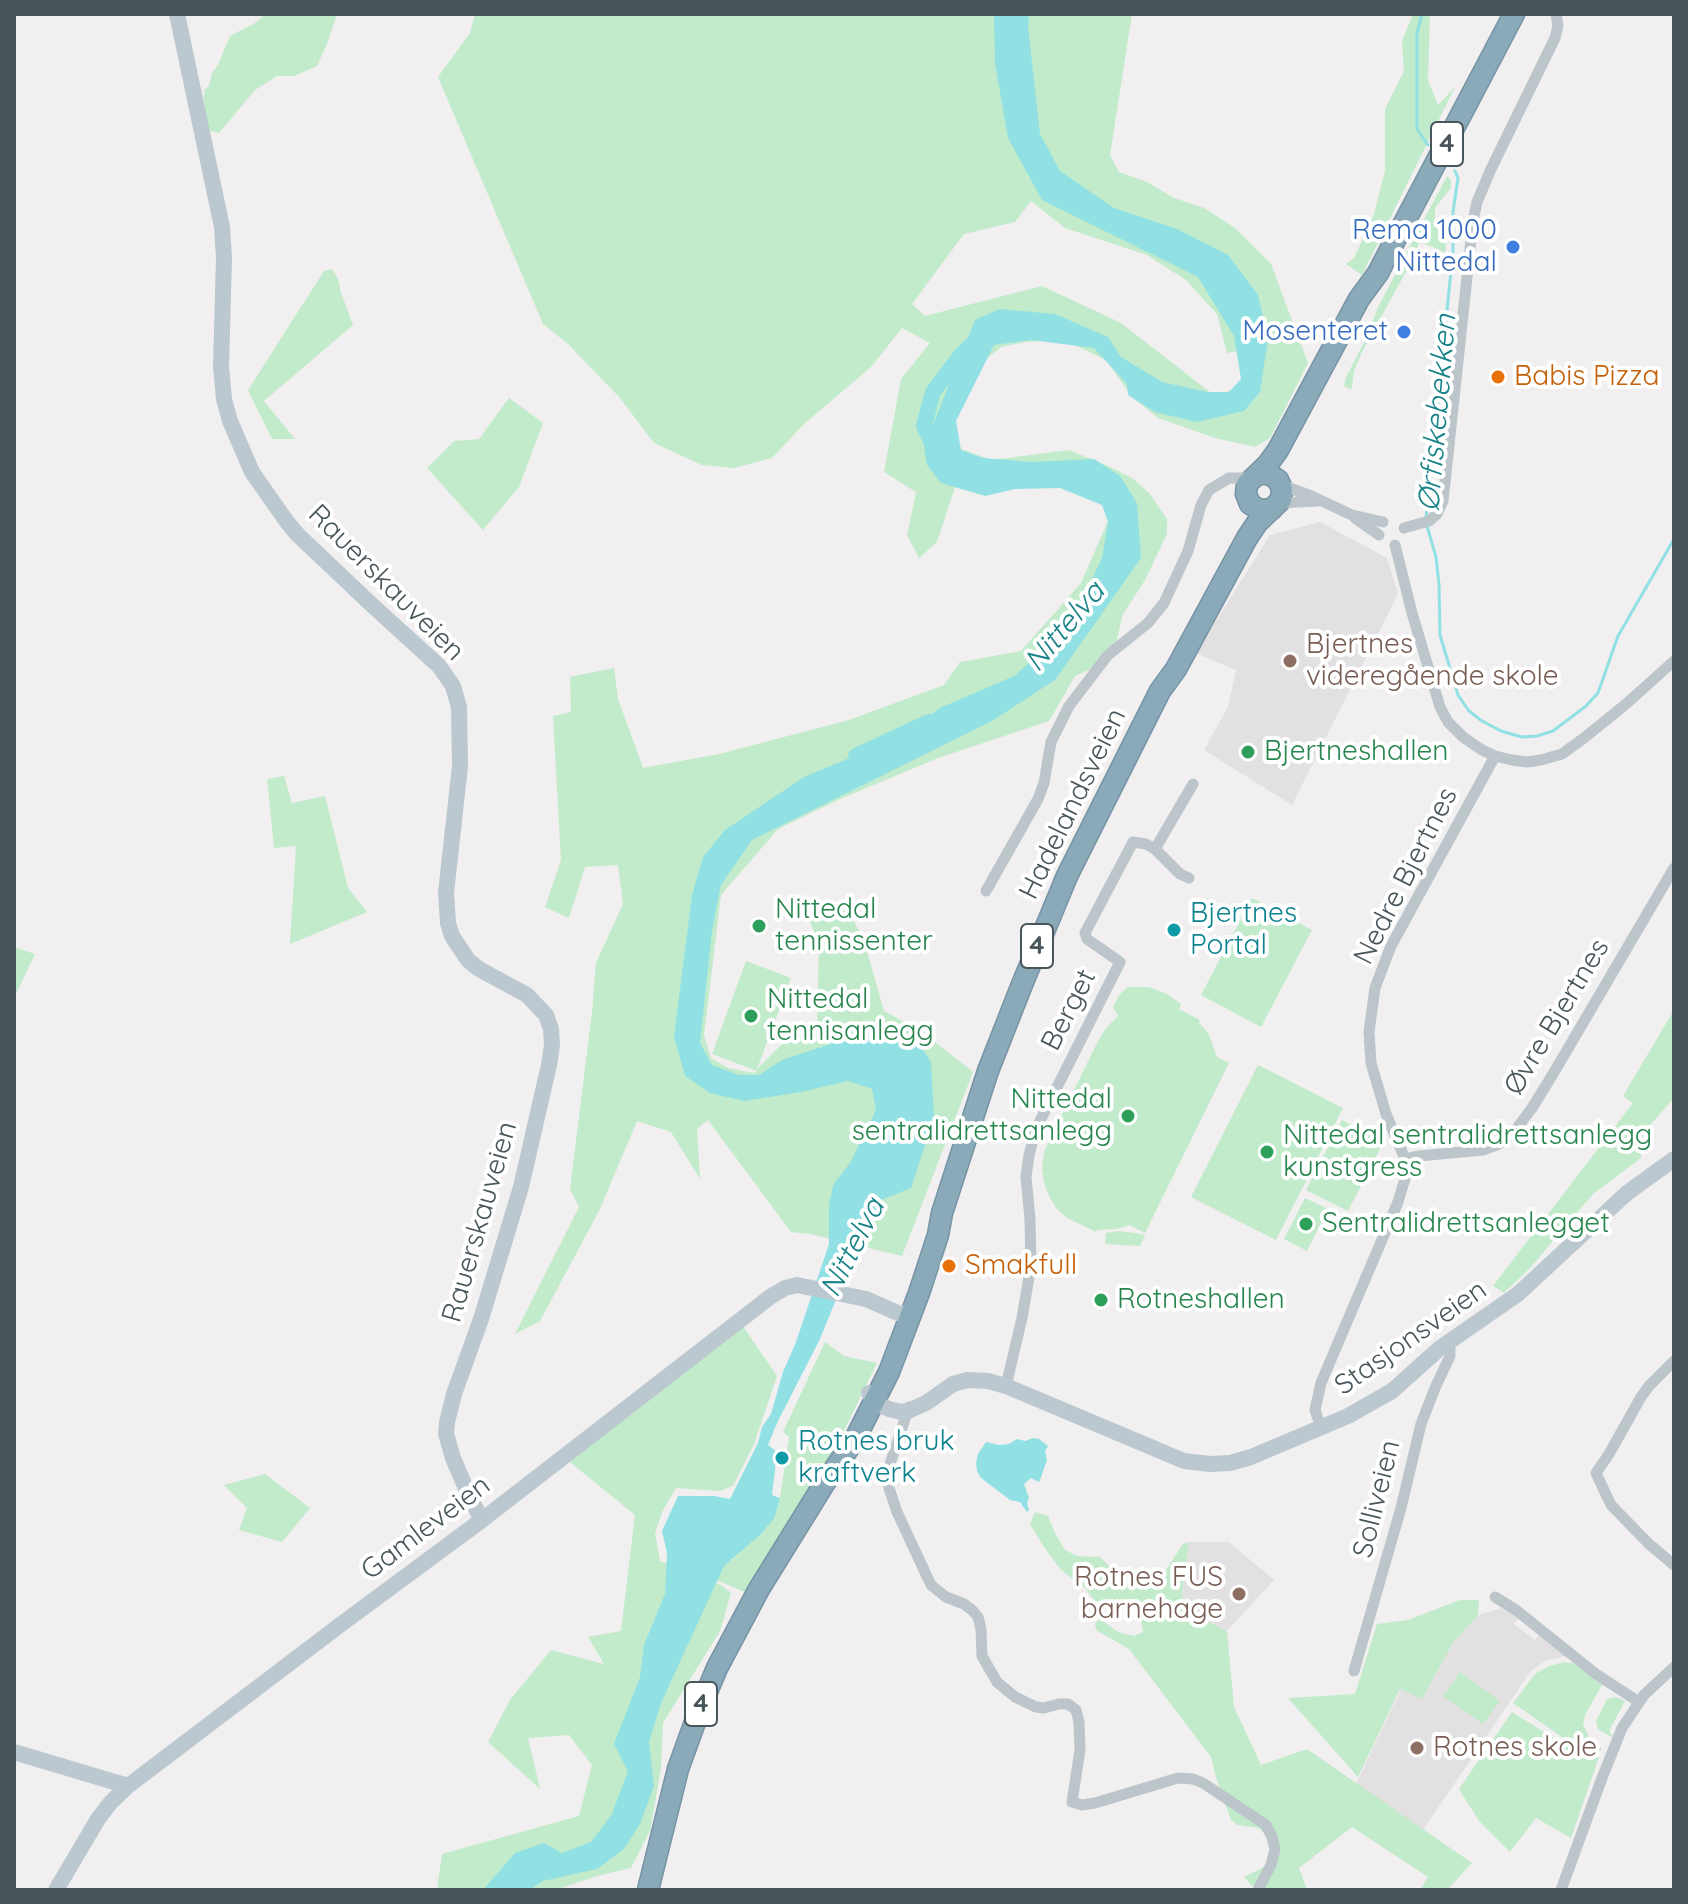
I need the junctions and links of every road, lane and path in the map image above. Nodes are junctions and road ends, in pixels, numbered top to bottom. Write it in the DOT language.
graph roads {
  1 [pos="177,14"];
  2 [pos="1514,14"];
  3 [pos="1556,14"];
  4 [pos="1378,273"];
  5 [pos="1251,487"];
  6 [pos="1278,495"];
  7 [pos="1319,501"];
  8 [pos="1352,515"];
  9 [pos="1383,522"];
  10 [pos="1404,528"];
  11 [pos="1379,535"];
  12 [pos="1395,545"];
  13 [pos="1674,661"];
  14 [pos="1160,691"];
  15 [pos="1495,756"];
  16 [pos="1193,784"];
  17 [pos="1155,849"];
  18 [pos="1674,868"];
  19 [pos="1189,878"];
  20 [pos="986,891"];
  21 [pos="1405,1159"];
  22 [pos="1674,1159"];
  23 [pos="905,1310"];
  24 [pos="1447,1343"];
  25 [pos="1674,1361"];
  26 [pos="1006,1386"];
  27 [pos="874,1396"];
  28 [pos="912,1407"];
  29 [pos="1321,1428"];
  30 [pos="482,1520"];
  31 [pos="1674,1565"];
  32 [pos="1495,1597"];
  33 [pos="1674,1667"];
  34 [pos="1354,1671"];
  35 [pos="1639,1702"];
  36 [pos="14,1752"];
  37 [pos="128,1786"];
  38 [pos="56,1890"];
  39 [pos="648,1890"];
  40 [pos="1258,1890"];
  41 [pos="1561,1890"];
  1 -- 30 [label="main road, Rauerskauveien"];
  2 -- 4 [label="highway, Hadelandsveien / 4"];
  3 -- 10 [label="street"];
  4 -- 5 [label="highway, Hadelandsveien / 4"];
  4 -- 6 [label="highway, Hadelandsveien / 4"];
  5 -- 6 [label="highway"];
  5 -- 6 [label="highway"];
  5 -- 14 [label="highway, Hadelandsveien / 4"];
  5 -- 20 [label="street"];
  6 -- 7 [label="street"];
  6 -- 7 [label="street"];
  6 -- 14 [label="highway, Hadelandsveien / 4"];
  7 -- 8 [label="street"];
  8 -- 9 [label="street"];
  8 -- 11 [label="street"];
  12 -- 15 [label="street"];
  13 -- 15 [label="street"];
  14 -- 23 [label="highway, Hadelandsveien / 4"];
  15 -- 21 [label="street, Nedre Bjertnes"];
  16 -- 17 [label="street"];
  17 -- 19 [label="street"];
  17 -- 26 [label="street, Berget"];
  18 -- 21 [label="street, Øvre Bjertnes"];
  21 -- 29 [label="street"];
  22 -- 24 [label="main road, Stasjonsveien"];
  23 -- 27 [label="highway, Hadelandsveien / 4"];
  23 -- 30 [label="main road, Gamleveien"];
  24 -- 29 [label="main road, Stasjonsveien"];
  24 -- 34 [label="street, Solliveien"];
  25 -- 31 [label="street"];
  26 -- 28 [label="main road, Stasjonsveien"];
  26 -- 29 [label="main road, Stasjonsveien"];
  27 -- 28 [label="main road"];
  27 -- 39 [label="highway, Hadelandsveien / 4"];
  28 -- 40 [label="street"];
  30 -- 37 [label="main road, Gamleveien"];
  32 -- 35 [label="street"];
  33 -- 35 [label="street"];
  35 -- 41 [label="street"];
  36 -- 37 [label="main road"];
  37 -- 38 [label="main road, Gamleveien"];
}
